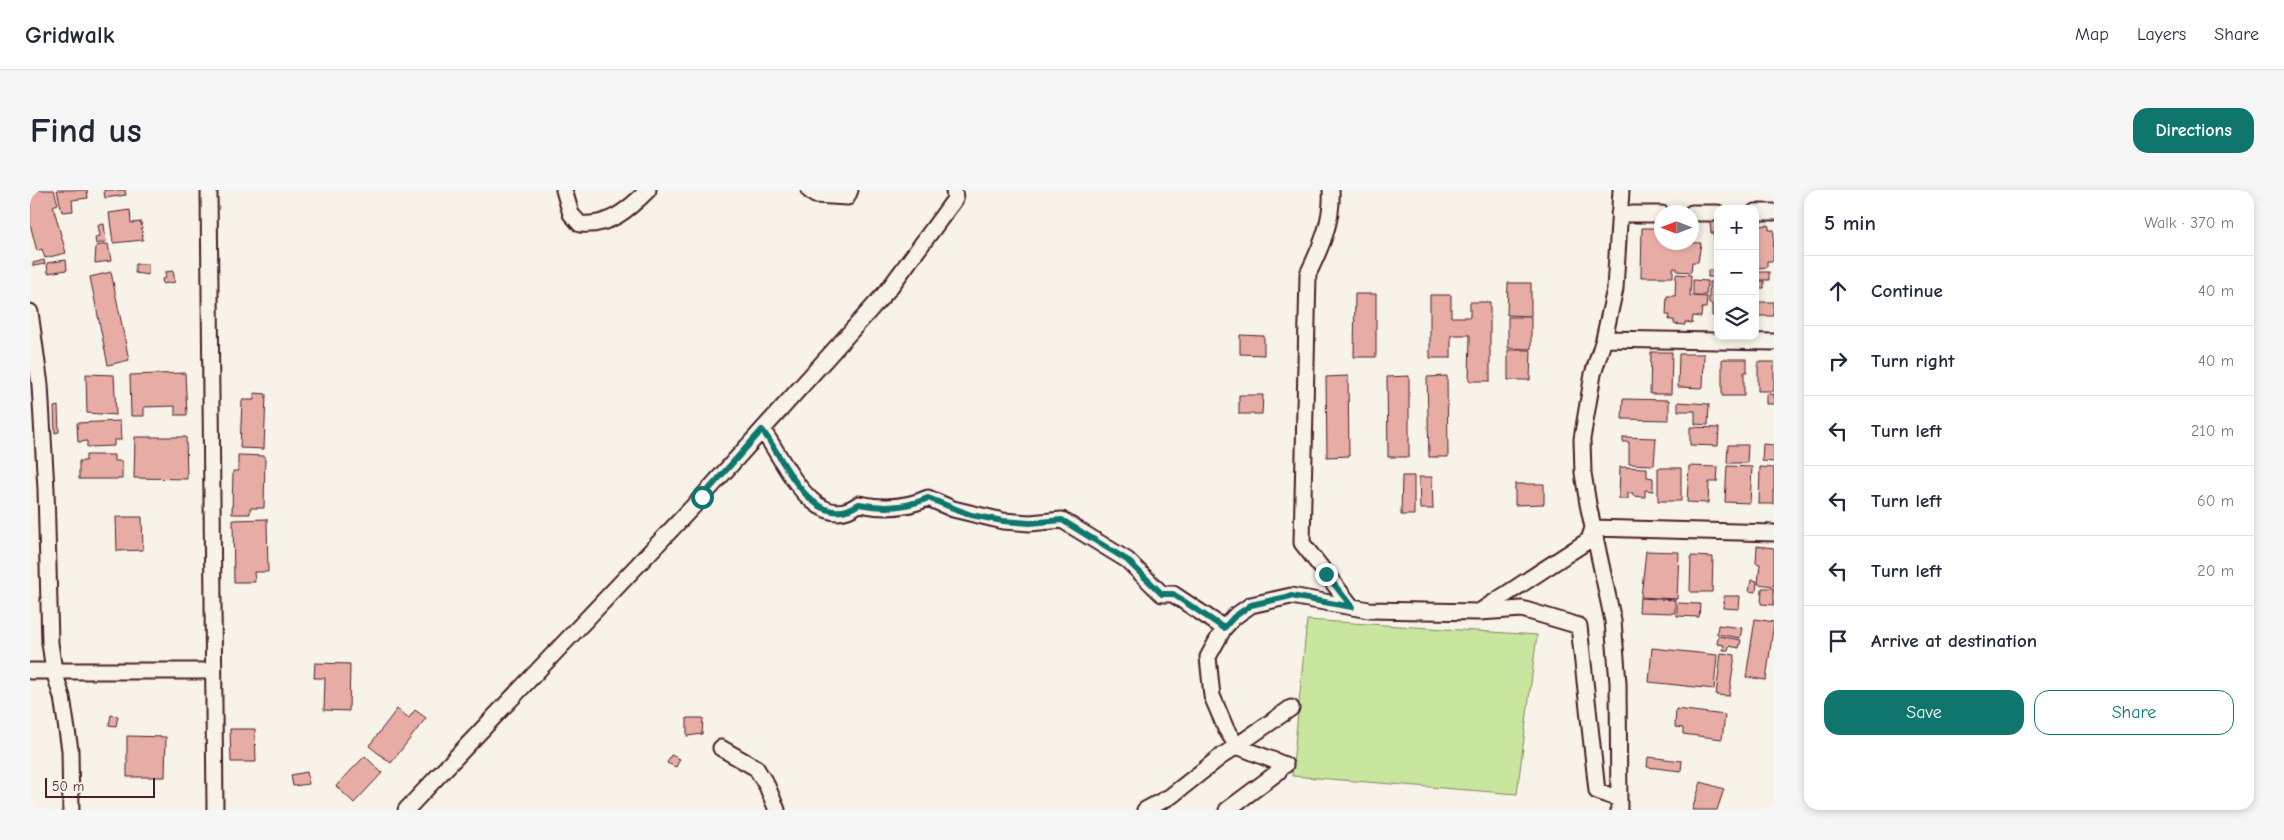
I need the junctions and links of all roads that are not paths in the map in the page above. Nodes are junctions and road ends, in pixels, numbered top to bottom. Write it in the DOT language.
graph roads {
  1 [pos="208,190"];
  2 [pos="564,190"];
  3 [pos="648,190"];
  4 [pos="810,190"];
  5 [pos="850,190"];
  6 [pos="954,190"];
  7 [pos="1331,190"];
  8 [pos="1621,190"];
  9 [pos="1759,212"];
  10 [pos="1774,212"];
  11 [pos="1699,213"];
  12 [pos="1714,213"];
  13 [pos="1619,214"];
  14 [pos="1654,214"];
  15 [pos="30,312"];
  16 [pos="1604,339"];
  17 [pos="1774,342"];
  18 [pos="762,430"];
  19 [pos="1593,528"];
  20 [pos="1774,533"];
  21 [pos="1352,607"];
  22 [pos="1479,612"];
  23 [pos="1224,628"];
  24 [pos="30,671"];
  25 [pos="54,671"];
  26 [pos="213,671"];
  27 [pos="1291,708"];
  28 [pos="1238,746"];
  29 [pos="721,748"];
  30 [pos="1620,804"];
  31 [pos="72,810"];
  32 [pos="215,810"];
  33 [pos="406,810"];
  34 [pos="777,810"];
  35 [pos="1145,810"];
  36 [pos="1227,810"];
  1 -- 26 [label="street"];
  2 -- 3 [label="street"];
  4 -- 5 [label="street"];
  6 -- 18 [label="street"];
  7 -- 21 [label="street"];
  8 -- 13 [label="street"];
  9 -- 10 [label="street"];
  11 -- 12 [label="street"];
  13 -- 14 [label="street"];
  13 -- 16 [label="street"];
  15 -- 25 [label="street"];
  16 -- 17 [label="street"];
  16 -- 19 [label="street"];
  18 -- 23 [label="street"];
  18 -- 33 [label="street"];
  19 -- 20 [label="street"];
  19 -- 22 [label="street"];
  19 -- 30 [label="street"];
  21 -- 22 [label="street"];
  21 -- 23 [label="street"];
  22 -- 30 [label="street"];
  23 -- 28 [label="street"];
  24 -- 25 [label="street"];
  25 -- 26 [label="street"];
  25 -- 31 [label="street"];
  26 -- 32 [label="street"];
  27 -- 28 [label="street"];
  28 -- 35 [label="street"];
  28 -- 36 [label="street"];
  29 -- 34 [label="street"];
}
